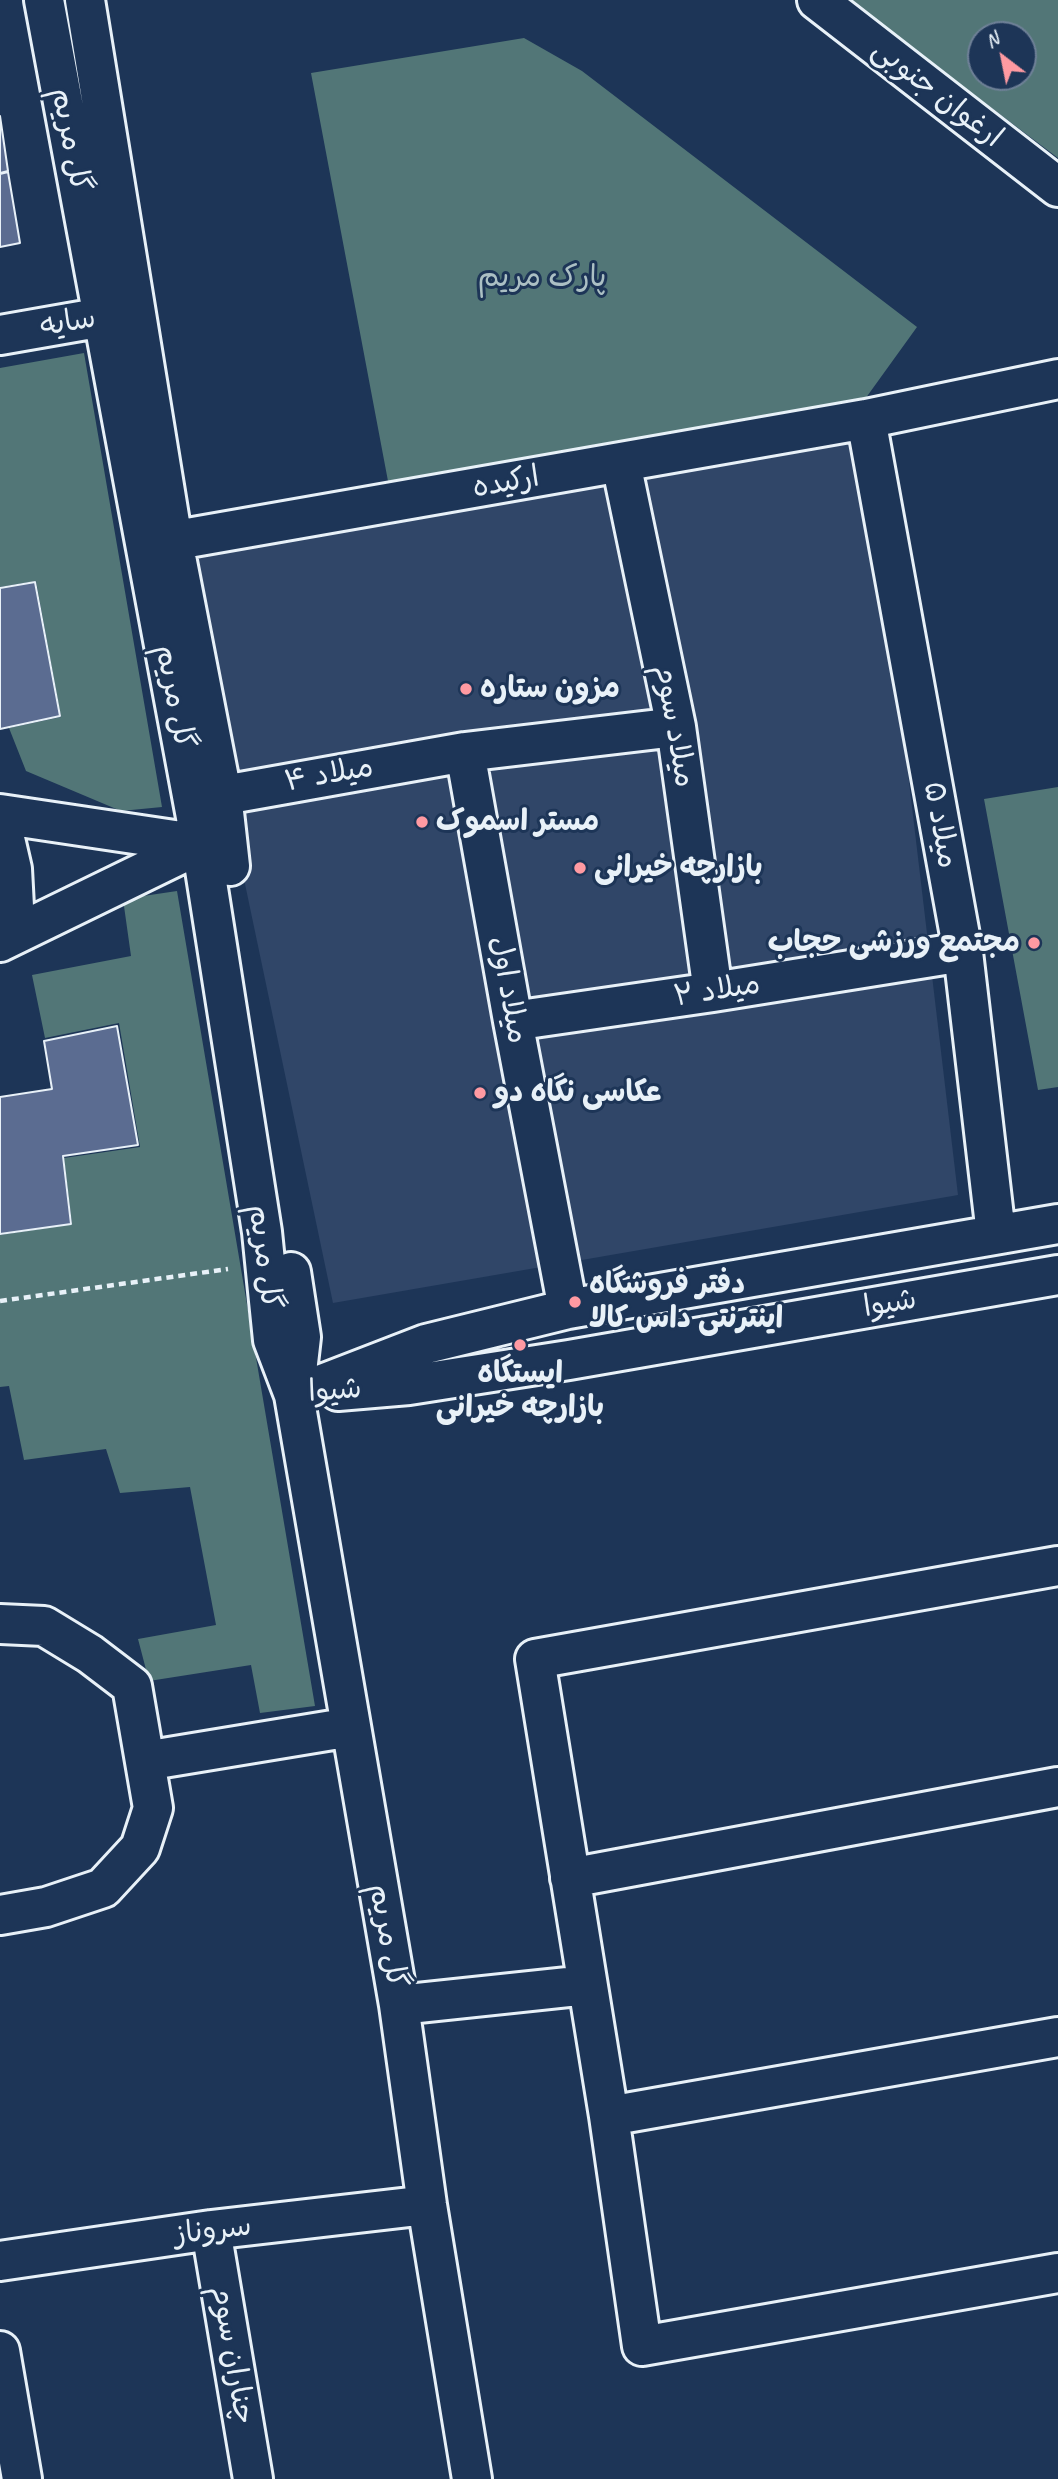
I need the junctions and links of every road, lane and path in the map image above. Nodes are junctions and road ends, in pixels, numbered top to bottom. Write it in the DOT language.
graph roads {
  1 [pos="44,0"];
  2 [pos="85,0"];
  3 [pos="817,0"];
  4 [pos="1058,187"];
  5 [pos="119,315"];
  6 [pos="0,335"];
  7 [pos="1058,379"];
  8 [pos="866,419"];
  9 [pos="621,463"];
  10 [pos="160,543"];
  11 [pos="677,727"];
  12 [pos="466,751"];
  13 [pos="208,797"];
  14 [pos="0,816"];
  15 [pos="214,842"];
  16 [pos="963,952"];
  17 [pos="713,992"];
  18 [pos="513,1021"];
  19 [pos="1058,1224"];
  20 [pos="996,1234"];
  21 [pos="265,1264"];
  22 [pos="1058,1275"];
  23 [pos="0,1301"];
  24 [pos="568,1310"];
  25 [pos="294,1395"];
  26 [pos="1058,1566"];
  27 [pos="0,1624"];
  28 [pos="351,1727"];
  29 [pos="145,1761"];
  30 [pos="1058,1787"];
  31 [pos="570,1878"];
  32 [pos="0,1915"];
  33 [pos="587,1984"];
  34 [pos="399,2005"];
  35 [pos="1058,2038"];
  36 [pos="609,2116"];
  37 [pos="427,2205"];
  38 [pos="211,2230"];
  39 [pos="0,2261"];
  40 [pos="1058,2273"];
  41 [pos="0,2351"];
  42 [pos="22,2479"];
  43 [pos="253,2479"];
  44 [pos="472,2479"];
  1 -- 5 [label="street, گل مریم"];
  2 -- 5 [label="street, گل مریم"];
  3 -- 4 [label="street, ارغوان جنوبی"];
  5 -- 6 [label="street, سایه"];
  5 -- 10 [label="street, گل مریم"];
  7 -- 8 [label="street, ارکیده"];
  8 -- 9 [label="street, ارکیده"];
  8 -- 16 [label="street, میلاد ۵"];
  9 -- 10 [label="street, ارکیده"];
  9 -- 11 [label="street, میلاد سوم"];
  10 -- 13 [label="street, گل مریم"];
  11 -- 12 [label="street, میلاد ۴"];
  11 -- 17 [label="street, میلاد سوم"];
  12 -- 13 [label="street, میلاد ۴"];
  12 -- 18 [label="street, میلاد اول"];
  13 -- 15 [label="street, گل مریم"];
  14 -- 15 [label="street"];
  14 -- 15 [label="street"];
  15 -- 21 [label="street, گل مریم"];
  15 -- 25 [label="street, گل مریم"];
  16 -- 17 [label="street, میلاد ۲"];
  16 -- 20 [label="street, میلاد ۵"];
  17 -- 18 [label="street, میلاد ۲"];
  18 -- 24 [label="street, میلاد اول"];
  19 -- 20 [label="street, شیوا"];
  20 -- 24 [label="street, شیوا"];
  21 -- 23 [label="path"];
  21 -- 25 [label="street, گل مریم"];
  22 -- 25 [label="street, شیوا"];
  24 -- 25 [label="street, شیوا"];
  25 -- 28 [label="street, گل مریم"];
  26 -- 31 [label="street"];
  27 -- 29 [label="street"];
  28 -- 29 [label="street"];
  28 -- 34 [label="street, گل مریم"];
  29 -- 32 [label="street"];
  30 -- 31 [label="street"];
  31 -- 33 [label="street"];
  33 -- 34 [label="street"];
  33 -- 36 [label="street"];
  34 -- 37 [label="street, گل مریم"];
  35 -- 36 [label="street"];
  36 -- 40 [label="street"];
  37 -- 38 [label="street, سروناز"];
  37 -- 44 [label="street, گل مریم"];
  38 -- 39 [label="street, سروناز"];
  38 -- 43 [label="street, چناران سوم"];
  41 -- 42 [label="street"];
}
